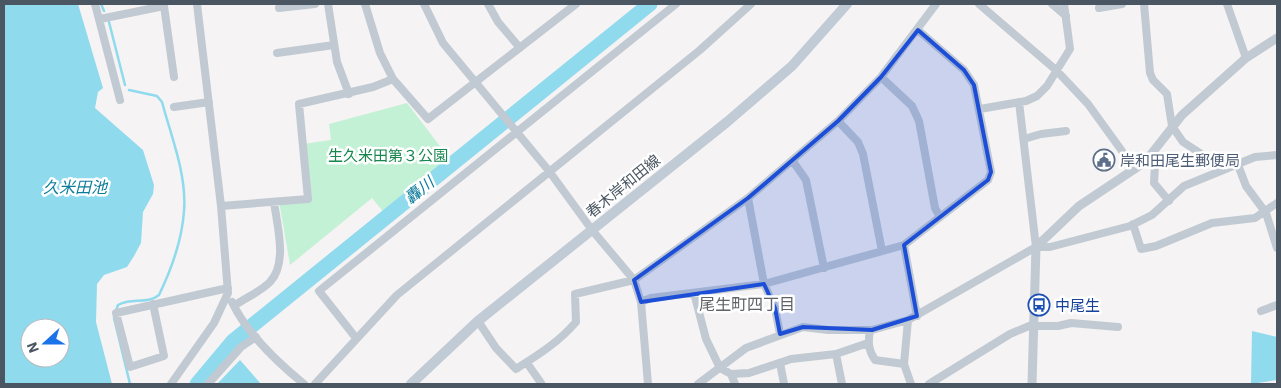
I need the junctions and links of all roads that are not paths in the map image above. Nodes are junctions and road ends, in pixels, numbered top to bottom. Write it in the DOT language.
graph roads {
  1 [pos="95,4"];
  2 [pos="197,4"];
  3 [pos="315,4"];
  4 [pos="328,4"];
  5 [pos="365,4"];
  6 [pos="424,4"];
  7 [pos="488,4"];
  8 [pos="562,4"];
  9 [pos="576,4"];
  10 [pos="676,4"];
  11 [pos="751,4"];
  12 [pos="848,4"];
  13 [pos="936,4"];
  14 [pos="979,4"];
  15 [pos="1052,4"];
  16 [pos="1064,4"];
  17 [pos="1122,4"];
  18 [pos="1144,4"];
  19 [pos="1227,4"];
  20 [pos="141,7"];
  21 [pos="279,8"];
  22 [pos="1099,8"];
  23 [pos="568,10"];
  24 [pos="1066,16"];
  25 [pos="100,19"];
  26 [pos="918,30"];
  27 [pos="1277,38"];
  28 [pos="334,45"];
  29 [pos="520,48"];
  30 [pos="277,53"];
  31 [pos="1246,58"];
  32 [pos="1056,70"];
  33 [pos="174,77"];
  34 [pos="882,77"];
  35 [pos="393,79"];
  36 [pos="476,84"];
  37 [pos="348,94"];
  38 [pos="120,100"];
  39 [pos="210,102"];
  40 [pos="1019,102"];
  41 [pos="174,107"];
  42 [pos="980,109"];
  43 [pos="838,121"];
  44 [pos="1172,126"];
  45 [pos="515,130"];
  46 [pos="1066,131"];
  47 [pos="1024,139"];
  48 [pos="1153,154"];
  49 [pos="1277,154"];
  50 [pos="792,160"];
  51 [pos="1238,165"];
  52 [pos="1223,168"];
  53 [pos="1136,169"];
  54 [pos="549,171"];
  55 [pos="748,198"];
  56 [pos="1169,201"];
  57 [pos="274,202"];
  58 [pos="1277,202"];
  59 [pos="221,206"];
  60 [pos="1266,213"];
  61 [pos="940,217"];
  62 [pos="1133,224"];
  63 [pos="592,230"];
  64 [pos="904,245"];
  65 [pos="1036,247"];
  66 [pos="1277,248"];
  67 [pos="882,251"];
  68 [pos="824,268"];
  69 [pos="634,280"];
  70 [pos="764,284"];
  71 [pos="228,290"];
  72 [pos="694,293"];
  73 [pos="641,302"];
  74 [pos="153,304"];
  75 [pos="1277,305"];
  76 [pos="234,306"];
  77 [pos="1261,311"];
  78 [pos="917,316"];
  79 [pos="478,320"];
  80 [pos="908,320"];
  81 [pos="1034,325"];
  82 [pos="1118,327"];
  83 [pos="870,330"];
  84 [pos="780,334"];
  85 [pos="256,337"];
  86 [pos="356,338"];
  87 [pos="868,343"];
  88 [pos="836,354"];
  89 [pos="527,362"];
  90 [pos="780,363"];
  91 [pos="904,364"];
  92 [pos="720,368"];
  93 [pos="732,374"];
  94 [pos="541,383"];
  95 [pos="171,384"];
  96 [pos="208,384"];
  97 [pos="304,384"];
  98 [pos="315,384"];
  99 [pos="411,384"];
  100 [pos="648,384"];
  101 [pos="698,384"];
  102 [pos="735,384"];
  103 [pos="784,384"];
  104 [pos="842,384"];
  105 [pos="911,384"];
  106 [pos="929,384"];
  107 [pos="1032,384"];
  1 -- 25 [label="street"];
  2 -- 39 [label="street"];
  3 -- 21 [label="street"];
  4 -- 28 [label="street"];
  5 -- 35 [label="street"];
  6 -- 36 [label="street"];
  7 -- 29 [label="street"];
  8 -- 23 [label="street"];
  9 -- 23 [label="street"];
  10 -- 45 [label="street"];
  11 -- 54 [label="street"];
  12 -- 63 [label="main road, 春木岸和田線"];
  13 -- 26 [label="street"];
  14 -- 32 [label="street"];
  15 -- 24 [label="street"];
  16 -- 24 [label="street"];
  17 -- 22 [label="street"];
  18 -- 44 [label="street"];
  19 -- 31 [label="street"];
  20 -- 25 [label="street"];
  20 -- 33 [label="street"];
  23 -- 29 [label="street"];
  24 -- 32 [label="street"];
  25 -- 38 [label="street"];
  26 -- 34 [label="street"];
  26 -- 42 [label="street"];
  27 -- 31 [label="street"];
  28 -- 30 [label="street"];
  28 -- 37 [label="street"];
  29 -- 36 [label="street"];
  31 -- 44 [label="street"];
  32 -- 40 [label="street"];
  32 -- 53 [label="street"];
  34 -- 43 [label="street"];
  34 -- 61 [label="street"];
  35 -- 36 [label="street"];
  35 -- 37 [label="street"];
  36 -- 45 [label="street"];
  37 -- 57 [label="street"];
  39 -- 41 [label="street"];
  39 -- 59 [label="street"];
  40 -- 42 [label="street"];
  40 -- 47 [label="street"];
  42 -- 61 [label="street"];
  43 -- 50 [label="street"];
  43 -- 67 [label="street"];
  44 -- 48 [label="street"];
  44 -- 52 [label="street"];
  45 -- 54 [label="street"];
  45 -- 86 [label="street"];
  46 -- 47 [label="street"];
  47 -- 65 [label="street"];
  48 -- 53 [label="street"];
  48 -- 56 [label="street"];
  49 -- 51 [label="street"];
  50 -- 55 [label="street"];
  50 -- 68 [label="street"];
  51 -- 52 [label="street"];
  51 -- 60 [label="street"];
  52 -- 56 [label="street"];
  53 -- 65 [label="street"];
  54 -- 63 [label="street"];
  54 -- 86 [label="street"];
  55 -- 69 [label="street"];
  55 -- 70 [label="street"];
  56 -- 62 [label="street"];
  57 -- 59 [label="street"];
  57 -- 76 [label="street"];
  58 -- 60 [label="street"];
  59 -- 71 [label="street"];
  60 -- 62 [label="street"];
  60 -- 66 [label="street"];
  61 -- 64 [label="street"];
  62 -- 65 [label="street"];
  63 -- 69 [label="street"];
  63 -- 79 [label="main road, 春木岸和田線"];
  64 -- 67 [label="street"];
  64 -- 78 [label="street"];
  65 -- 78 [label="street"];
  65 -- 81 [label="street"];
  67 -- 68 [label="street"];
  68 -- 70 [label="street"];
  69 -- 73 [label="street"];
  69 -- 89 [label="street"];
  70 -- 72 [label="street"];
  70 -- 84 [label="street"];
  71 -- 74 [label="street"];
  71 -- 76 [label="street"];
  71 -- 95 [label="street"];
  72 -- 73 [label="street"];
  72 -- 92 [label="street"];
  73 -- 100 [label="street"];
  74 -- 74 [label="street"];
  75 -- 77 [label="street"];
  76 -- 85 [label="street"];
  78 -- 80 [label="street"];
  79 -- 89 [label="street"];
  79 -- 99 [label="main road, 春木岸和田線"];
  80 -- 83 [label="street"];
  80 -- 91 [label="street"];
  81 -- 82 [label="street"];
  81 -- 106 [label="street"];
  81 -- 107 [label="street"];
  83 -- 84 [label="street"];
  83 -- 87 [label="street"];
  84 -- 92 [label="street"];
  85 -- 96 [label="street"];
  85 -- 97 [label="street"];
  86 -- 98 [label="street"];
  87 -- 88 [label="street"];
  87 -- 91 [label="street"];
  88 -- 90 [label="street"];
  88 -- 104 [label="street"];
  89 -- 94 [label="street"];
  90 -- 93 [label="street"];
  90 -- 103 [label="street"];
  91 -- 105 [label="street"];
  92 -- 93 [label="street"];
  92 -- 101 [label="street"];
  93 -- 102 [label="street"];
}
